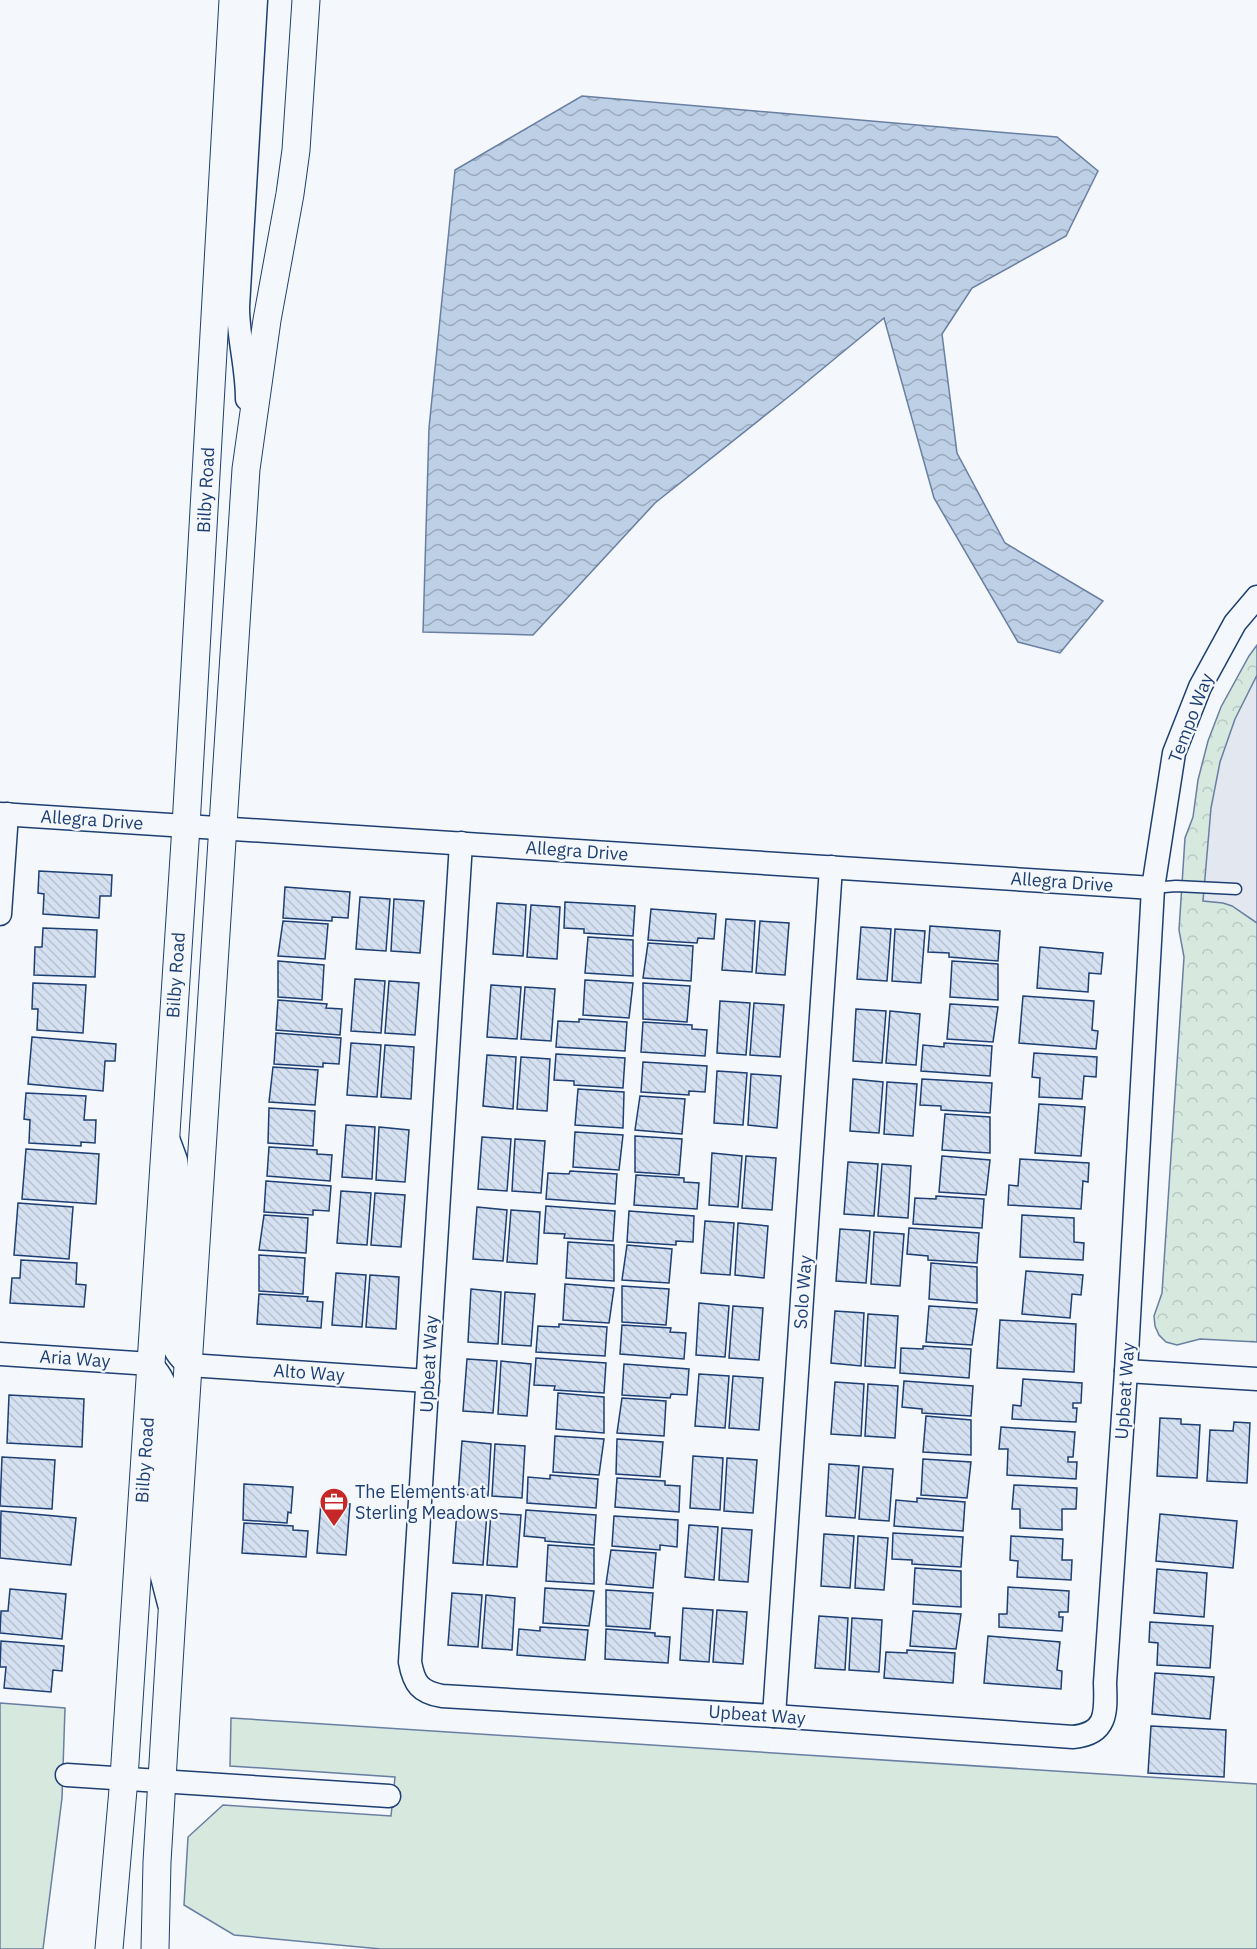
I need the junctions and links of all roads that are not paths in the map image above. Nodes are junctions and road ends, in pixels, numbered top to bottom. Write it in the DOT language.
graph roads {
  1 [pos="233,0"];
  2 [pos="256,0"];
  3 [pos="306,0"];
  4 [pos="246,470"];
  5 [pos="1257,597"];
  6 [pos="3,814"];
  7 [pos="186,826"];
  8 [pos="223,828"];
  9 [pos="461,843"];
  10 [pos="831,867"];
  11 [pos="1154,888"];
  12 [pos="1236,889"];
  13 [pos="0,914"];
  14 [pos="165,1131"];
  15 [pos="0,1354"];
  16 [pos="151,1364"];
  17 [pos="189,1365"];
  18 [pos="1126,1371"];
  19 [pos="1257,1379"];
  20 [pos="428,1381"];
  21 [pos="172,1614"];
  22 [pos="774,1716"];
  23 [pos="67,1775"];
  24 [pos="124,1778"];
  25 [pos="162,1781"];
  26 [pos="389,1796"];
  27 [pos="109,1949"];
  28 [pos="155,1949"];
  1 -- 7 [label="street, Bilby Road"];
  2 -- 4 [label="street, Bilby Road"];
  3 -- 4 [label="street, Bilby Road"];
  4 -- 8 [label="street, Bilby Road"];
  5 -- 11 [label="street, Tempo Way"];
  6 -- 7 [label="street, Allegra Drive"];
  6 -- 13 [label="street"];
  7 -- 8 [label="street, Allegra Drive"];
  7 -- 14 [label="street, Bilby Road"];
  8 -- 9 [label="street, Allegra Drive"];
  8 -- 17 [label="street, Bilby Road"];
  9 -- 10 [label="street, Allegra Drive"];
  9 -- 20 [label="street, Upbeat Way"];
  10 -- 11 [label="street, Allegra Drive"];
  10 -- 22 [label="street, Solo Way"];
  11 -- 12 [label="lane"];
  11 -- 18 [label="street, Upbeat Way"];
  14 -- 16 [label="street, Bilby Road"];
  14 -- 17 [label="street"];
  15 -- 16 [label="street, Aria Way"];
  16 -- 21 [label="street"];
  16 -- 24 [label="street, Bilby Road"];
  17 -- 20 [label="street, Alto Way"];
  17 -- 21 [label="street, Bilby Road"];
  18 -- 19 [label="street"];
  18 -- 22 [label="street, Upbeat Way"];
  20 -- 22 [label="street, Upbeat Way"];
  21 -- 25 [label="street, Bilby Road"];
  23 -- 24 [label="street"];
  24 -- 25 [label="street"];
  24 -- 27 [label="street, Bilby Road"];
  25 -- 26 [label="street"];
  25 -- 28 [label="street, Bilby Road"];
}
